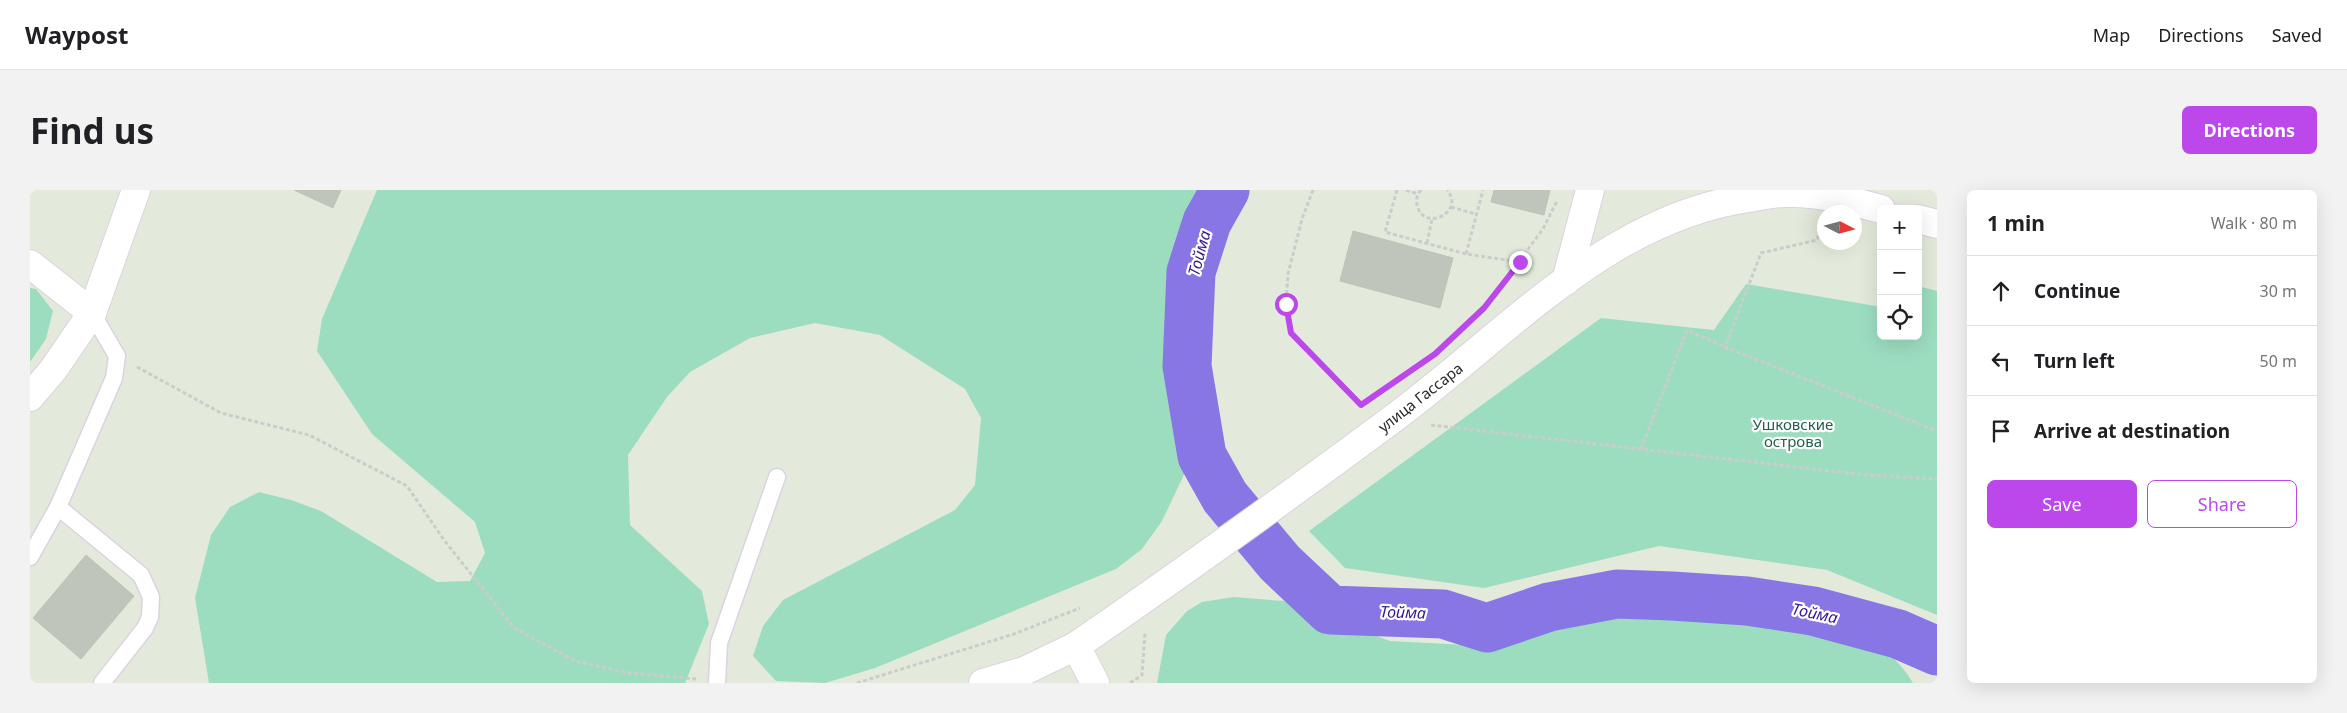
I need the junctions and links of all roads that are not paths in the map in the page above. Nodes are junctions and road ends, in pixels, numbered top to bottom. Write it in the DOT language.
graph roads {
  1 [pos="136,190"];
  2 [pos="1590,190"];
  3 [pos="1733,194"];
  4 [pos="1877,208"];
  5 [pos="1922,220"];
  6 [pos="1937,224"];
  7 [pos="30,264"];
  8 [pos="1566,281"];
  9 [pos="92,313"];
  10 [pos="30,397"];
  11 [pos="777,477"];
  12 [pos="58,508"];
  13 [pos="30,557"];
  14 [pos="1076,646"];
  15 [pos="717,682"];
  16 [pos="102,683"];
  17 [pos="983,683"];
  18 [pos="1095,683"];
  1 -- 9 [label="main road"];
  2 -- 8 [label="main road"];
  3 -- 4 [label="main road, улица Гассара"];
  3 -- 8 [label="main road, улица Гассара"];
  5 -- 6 [label="main road"];
  7 -- 9 [label="main road"];
  8 -- 14 [label="main road, улица Гассара"];
  9 -- 10 [label="main road"];
  9 -- 12 [label="lane"];
  11 -- 15 [label="lane"];
  12 -- 13 [label="lane"];
  12 -- 16 [label="lane"];
  14 -- 17 [label="main road, улица Гассара"];
  14 -- 18 [label="main road"];
}
